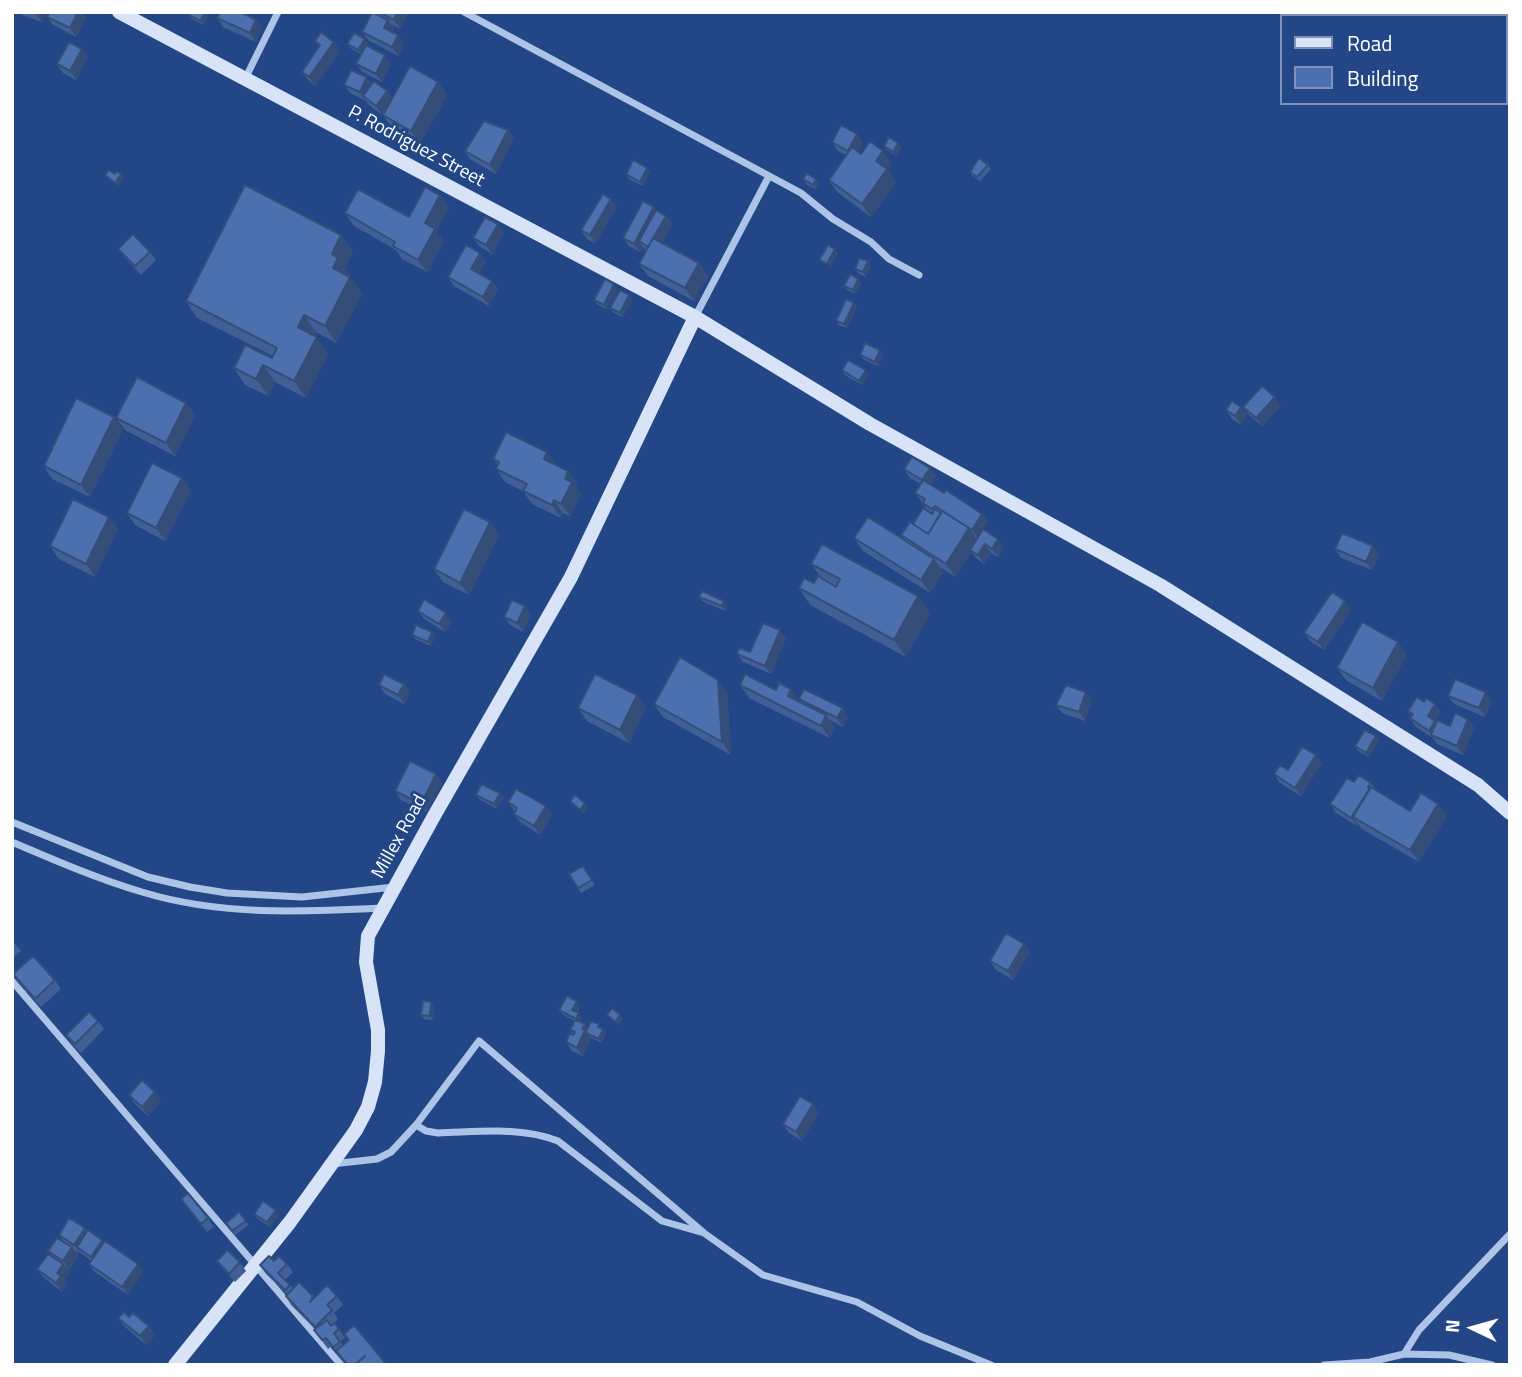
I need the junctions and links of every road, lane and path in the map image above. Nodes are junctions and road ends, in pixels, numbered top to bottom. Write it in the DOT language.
graph roads {
  1 [pos="119,12"];
  2 [pos="278,12"];
  3 [pos="464,12"];
  4 [pos="244,79"];
  5 [pos="768,178"];
  6 [pos="919,275"];
  7 [pos="695,317"];
  8 [pos="1510,813"];
  9 [pos="12,822"];
  10 [pos="12,842"];
  11 [pos="395,887"];
  12 [pos="382,908"];
  13 [pos="12,981"];
  14 [pos="416,1125"];
  15 [pos="331,1164"];
  16 [pos="705,1233"];
  17 [pos="1510,1234"];
  18 [pos="255,1266"];
  19 [pos="1404,1354"];
  20 [pos="174,1365"];
  21 [pos="341,1365"];
  22 [pos="991,1365"];
  23 [pos="1324,1365"];
  24 [pos="1492,1365"];
  1 -- 4 [label="street, P. Rodriguez Street"];
  2 -- 4 [label="street"];
  3 -- 5 [label="street"];
  4 -- 7 [label="street, P. Rodriguez Street"];
  5 -- 6 [label="street"];
  5 -- 7 [label="street"];
  7 -- 8 [label="street, P. Rodriguez Street"];
  7 -- 11 [label="street, Millex Road"];
  9 -- 11 [label="street"];
  10 -- 12 [label="street"];
  11 -- 12 [label="street, Millex Road"];
  12 -- 15 [label="street, Millex Road"];
  13 -- 18 [label="street"];
  14 -- 15 [label="street"];
  14 -- 16 [label="street"];
  14 -- 16 [label="street"];
  15 -- 18 [label="street, Millex Road"];
  16 -- 22 [label="street"];
  17 -- 19 [label="street"];
  18 -- 20 [label="street, Millex Road"];
  18 -- 21 [label="street"];
  19 -- 23 [label="street"];
  19 -- 24 [label="street"];
}
